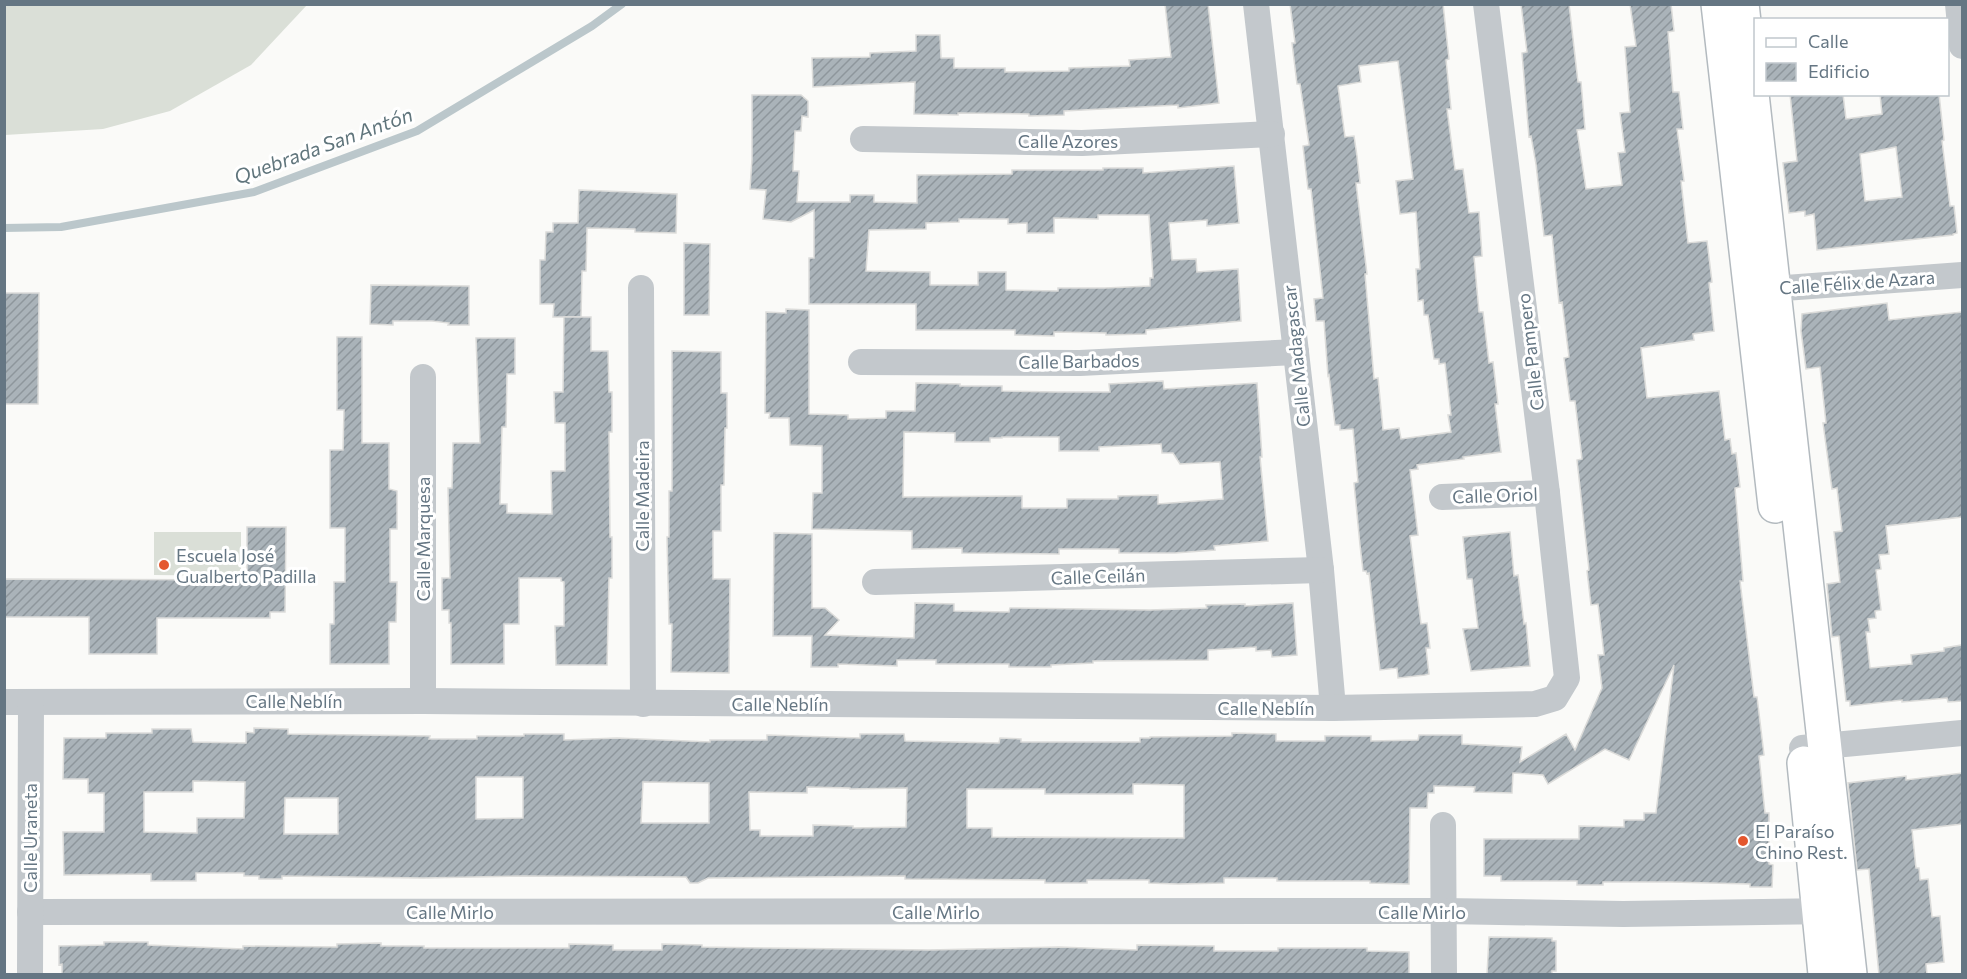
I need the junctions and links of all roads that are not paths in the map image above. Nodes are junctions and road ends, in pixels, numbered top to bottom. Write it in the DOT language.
graph roads {
  1 [pos="1256,4"];
  2 [pos="1486,4"];
  3 [pos="1718,4"];
  4 [pos="1742,4"];
  5 [pos="1958,4"];
  6 [pos="1962,46"];
  7 [pos="1272,134"];
  8 [pos="863,140"];
  9 [pos="1962,275"];
  10 [pos="640,288"];
  11 [pos="1762,289"];
  12 [pos="1296,352"];
  13 [pos="861,362"];
  14 [pos="423,378"];
  15 [pos="1547,493"];
  16 [pos="1442,497"];
  17 [pos="1321,570"];
  18 [pos="875,582"];
  19 [pos="1555,698"];
  20 [pos="423,700"];
  21 [pos="4,702"];
  22 [pos="31,702"];
  23 [pos="643,704"];
  24 [pos="1333,708"];
  25 [pos="1962,733"];
  26 [pos="1813,747"];
  27 [pos="1443,825"];
  28 [pos="1444,911"];
  29 [pos="1830,911"];
  30 [pos="30,912"];
  31 [pos="30,975"];
  32 [pos="1444,975"];
  33 [pos="1825,975"];
  34 [pos="1850,975"];
  1 -- 7 [label="street, Calle Madagascar"];
  2 -- 15 [label="street, Calle Pampero"];
  3 -- 11 [label="street"];
  4 -- 11 [label="street"];
  5 -- 6 [label="street"];
  7 -- 8 [label="street, Calle Azores"];
  7 -- 12 [label="street, Calle Madagascar"];
  9 -- 11 [label="street, Calle Félix de Azara"];
  10 -- 23 [label="street, Calle Madeira"];
  11 -- 26 [label="street"];
  12 -- 13 [label="street, Calle Barbados"];
  12 -- 17 [label="street, Calle Madagascar"];
  14 -- 20 [label="street, Calle Marquesa"];
  15 -- 16 [label="street, Calle Oriol"];
  15 -- 19 [label="street, Calle Pampero"];
  17 -- 18 [label="street, Calle Ceilán"];
  17 -- 24 [label="street, Calle Madagascar"];
  19 -- 24 [label="street, Calle Neblín"];
  20 -- 22 [label="street, Calle Neblín"];
  20 -- 23 [label="street, Calle Neblín"];
  21 -- 22 [label="street, Calle Neblín"];
  22 -- 30 [label="street, Calle Uraneta"];
  23 -- 24 [label="street, Calle Neblín"];
  25 -- 26 [label="street"];
  26 -- 29 [label="street"];
  27 -- 28 [label="street"];
  28 -- 29 [label="street, Calle Mirlo"];
  28 -- 30 [label="street, Calle Mirlo"];
  28 -- 32 [label="street"];
  29 -- 33 [label="street"];
  29 -- 34 [label="street"];
  30 -- 31 [label="street, Calle Uraneta"];
}
